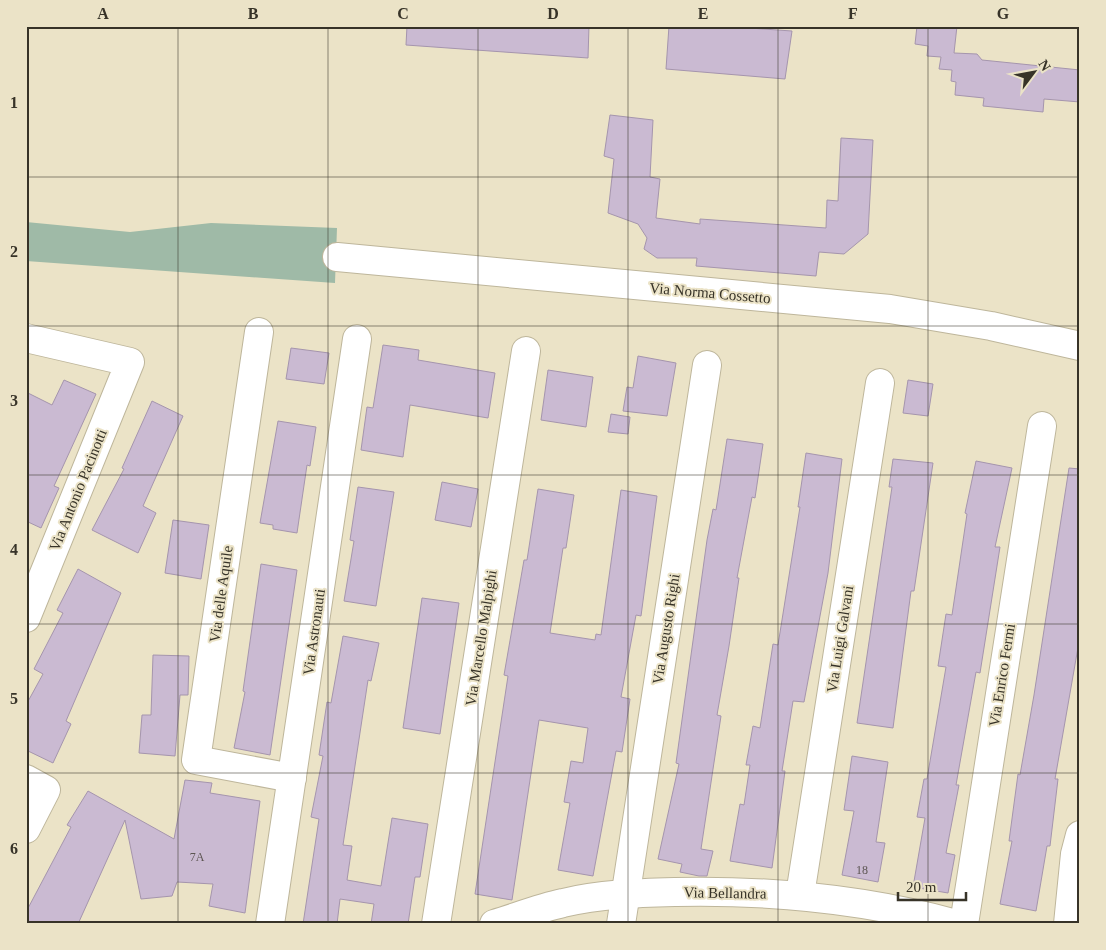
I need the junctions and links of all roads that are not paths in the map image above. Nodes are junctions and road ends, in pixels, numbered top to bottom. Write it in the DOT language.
graph roads {
  1 [pos="337,257"];
  2 [pos="259,332"];
  3 [pos="26,338"];
  4 [pos="358,339"];
  5 [pos="1080,346"];
  6 [pos="526,352"];
  7 [pos="707,365"];
  8 [pos="880,383"];
  9 [pos="1042,426"];
  10 [pos="26,618"];
  11 [pos="292,778"];
  12 [pos="36,785"];
  13 [pos="26,829"];
  14 [pos="1080,835"];
  15 [pos="625,893"];
  16 [pos="800,895"];
  17 [pos="270,924"];
  18 [pos="436,924"];
  19 [pos="494,924"];
  20 [pos="621,924"];
  21 [pos="956,924"];
  22 [pos="964,924"];
  23 [pos="1068,924"];
  1 -- 5 [label="street, Via Norma Cossetto"];
  2 -- 11 [label="street, Via delle Aquile"];
  3 -- 10 [label="street, Via Antonio Pacinotti"];
  4 -- 11 [label="street, Via Astronauti"];
  6 -- 18 [label="street, Via Marcello Malpighi"];
  7 -- 15 [label="street, Via Augusto Righi"];
  8 -- 16 [label="street, Via Luigi Galvani"];
  9 -- 22 [label="street, Via Enrico Fermi"];
  11 -- 17 [label="street, Via Astronauti"];
  12 -- 13 [label="street"];
  14 -- 23 [label="street"];
  15 -- 16 [label="street, Via Bellandra"];
  15 -- 19 [label="street, Via Bellandra"];
  15 -- 20 [label="street, Via Augusto Righi"];
  16 -- 21 [label="street, Via Bellandra"];
}
